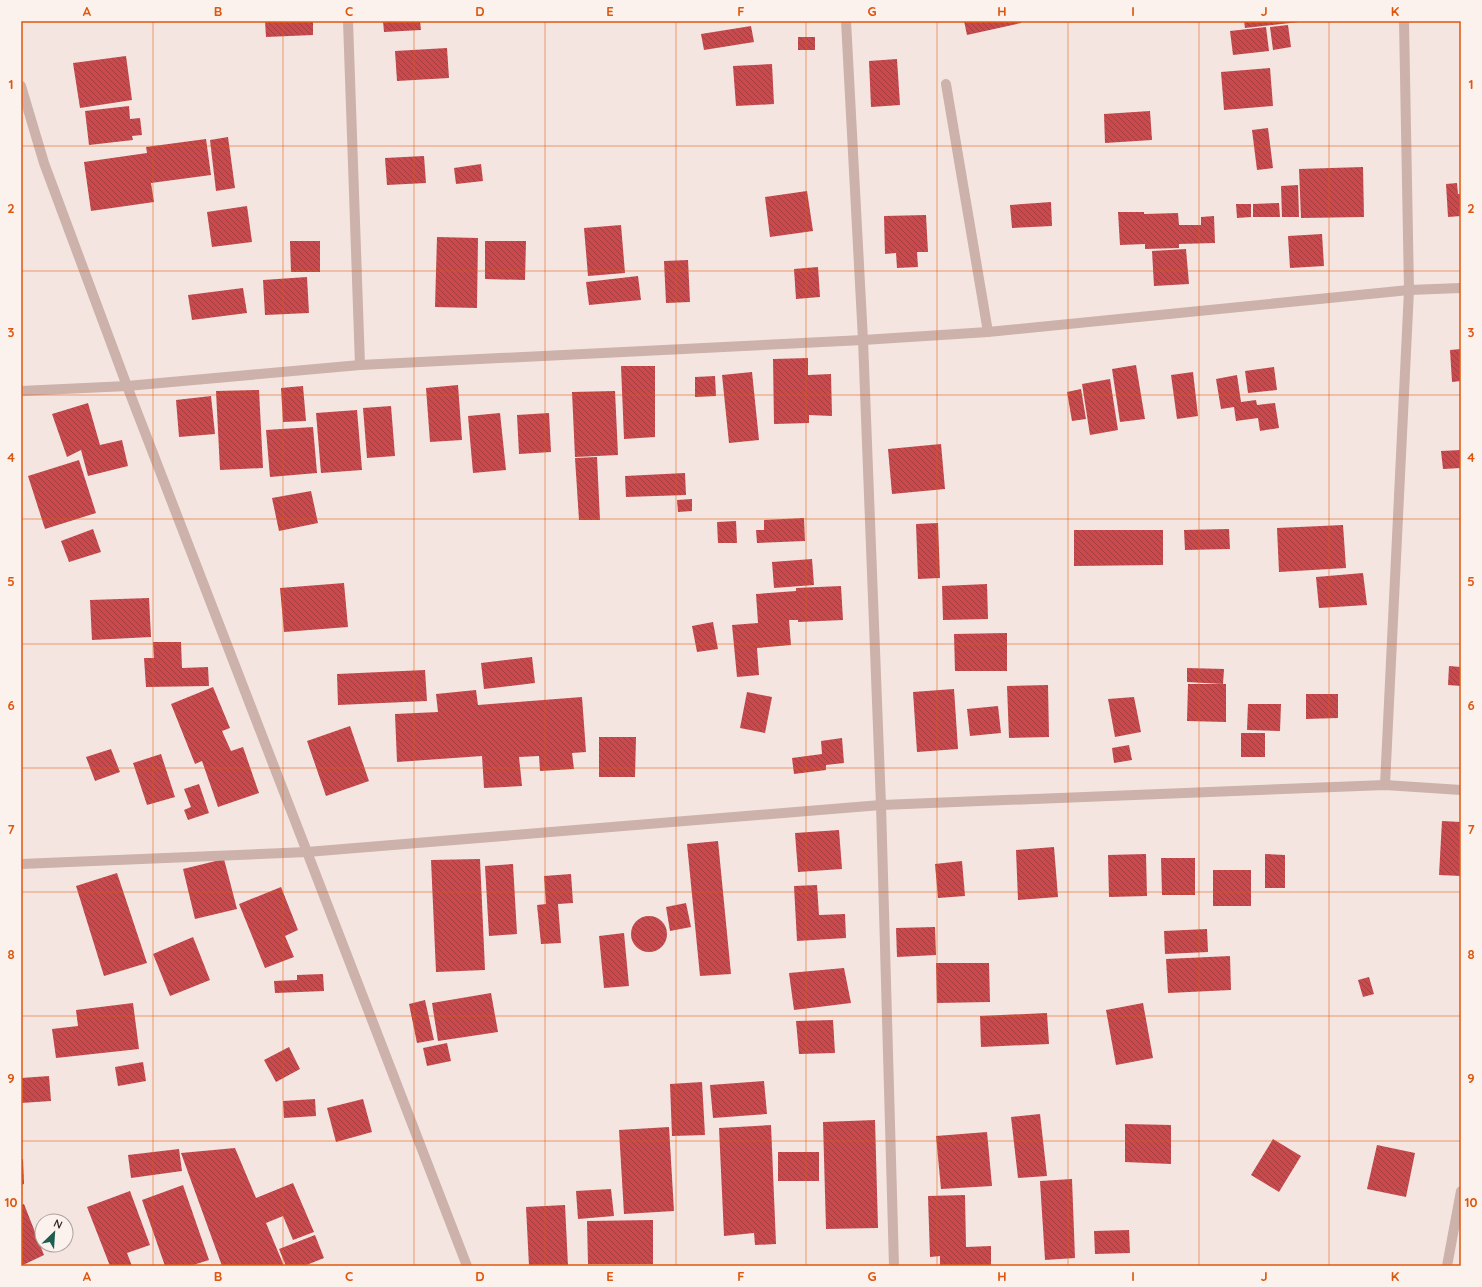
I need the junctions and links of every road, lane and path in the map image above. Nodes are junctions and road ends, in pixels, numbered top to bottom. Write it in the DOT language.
graph roads {
  1 [pos="348,21"];
  2 [pos="846,21"];
  3 [pos="1404,21"];
  4 [pos="946,84"];
  5 [pos="21,86"];
  6 [pos="1461,288"];
  7 [pos="1409,290"];
  8 [pos="988,332"];
  9 [pos="863,340"];
  10 [pos="360,365"];
  11 [pos="127,386"];
  12 [pos="21,391"];
  13 [pos="1385,785"];
  14 [pos="1461,790"];
  15 [pos="881,805"];
  16 [pos="307,852"];
  17 [pos="21,864"];
  18 [pos="1461,1191"];
  19 [pos="467,1266"];
  20 [pos="894,1266"];
  21 [pos="1448,1266"];
  1 -- 10 [label="street"];
  2 -- 9 [label="street"];
  3 -- 7 [label="street"];
  4 -- 8 [label="street"];
  5 -- 11 [label="street"];
  6 -- 7 [label="street"];
  7 -- 8 [label="street"];
  7 -- 13 [label="street"];
  8 -- 9 [label="street"];
  9 -- 10 [label="street"];
  9 -- 15 [label="street"];
  10 -- 11 [label="street"];
  11 -- 12 [label="street"];
  11 -- 16 [label="street"];
  13 -- 14 [label="street"];
  13 -- 15 [label="street"];
  15 -- 16 [label="street"];
  15 -- 20 [label="street"];
  16 -- 17 [label="street"];
  16 -- 19 [label="street"];
  18 -- 21 [label="street"];
}
